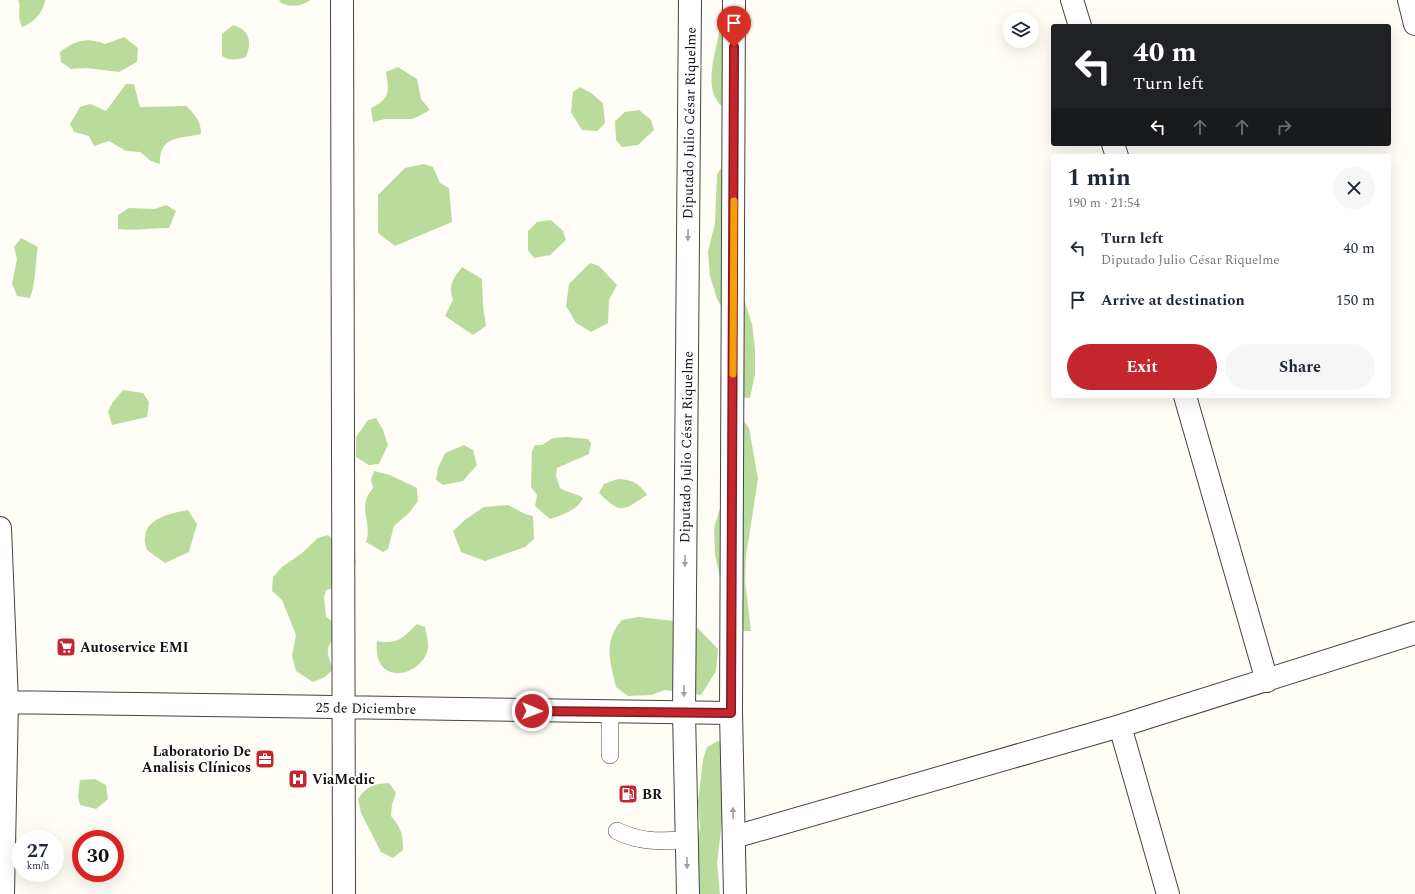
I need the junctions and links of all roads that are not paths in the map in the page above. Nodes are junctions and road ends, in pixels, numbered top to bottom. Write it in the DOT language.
graph roads {
  1 [pos="342,0"];
  2 [pos="690,0"];
  3 [pos="734,0"];
  4 [pos="1072,0"];
  5 [pos="1409,0"];
  6 [pos="1079,24"];
  7 [pos="1415,24"];
  8 [pos="1186,398"];
  9 [pos="0,528"];
  10 [pos="1415,633"];
  11 [pos="1267,681"];
  12 [pos="4,702"];
  13 [pos="344,708"];
  14 [pos="610,712"];
  15 [pos="684,713"];
  16 [pos="731,713"];
  17 [pos="1120,726"];
  18 [pos="610,755"];
  19 [pos="617,831"];
  20 [pos="734,837"];
  21 [pos="687,840"];
  22 [pos="3,894"];
  23 [pos="344,894"];
  24 [pos="688,894"];
  25 [pos="735,894"];
  26 [pos="1168,894"];
  1 -- 13 [label="street"];
  2 -- 15 [label="street, Diputado Julio César Riquelme, one-way"];
  3 -- 16 [label="street"];
  4 -- 6 [label="street"];
  5 -- 7 [label="street"];
  8 -- 11 [label="street"];
  9 -- 12 [label="street"];
  10 -- 11 [label="street"];
  11 -- 17 [label="street"];
  12 -- 13 [label="street, 25 de Diciembre"];
  12 -- 22 [label="street"];
  13 -- 14 [label="street, 25 de Diciembre"];
  13 -- 23 [label="street"];
  14 -- 15 [label="street, 25 de Diciembre"];
  14 -- 18 [label="lane"];
  15 -- 16 [label="street, 25 de Diciembre"];
  15 -- 21 [label="street, Diputado Julio César Riquelme"];
  20 -- 16 [label="street, one-way"];
  17 -- 20 [label="street"];
  17 -- 26 [label="street"];
  19 -- 21 [label="lane"];
  20 -- 25 [label="street"];
  21 -- 24 [label="street, Diputado Julio César Riquelme, one-way"];
}
